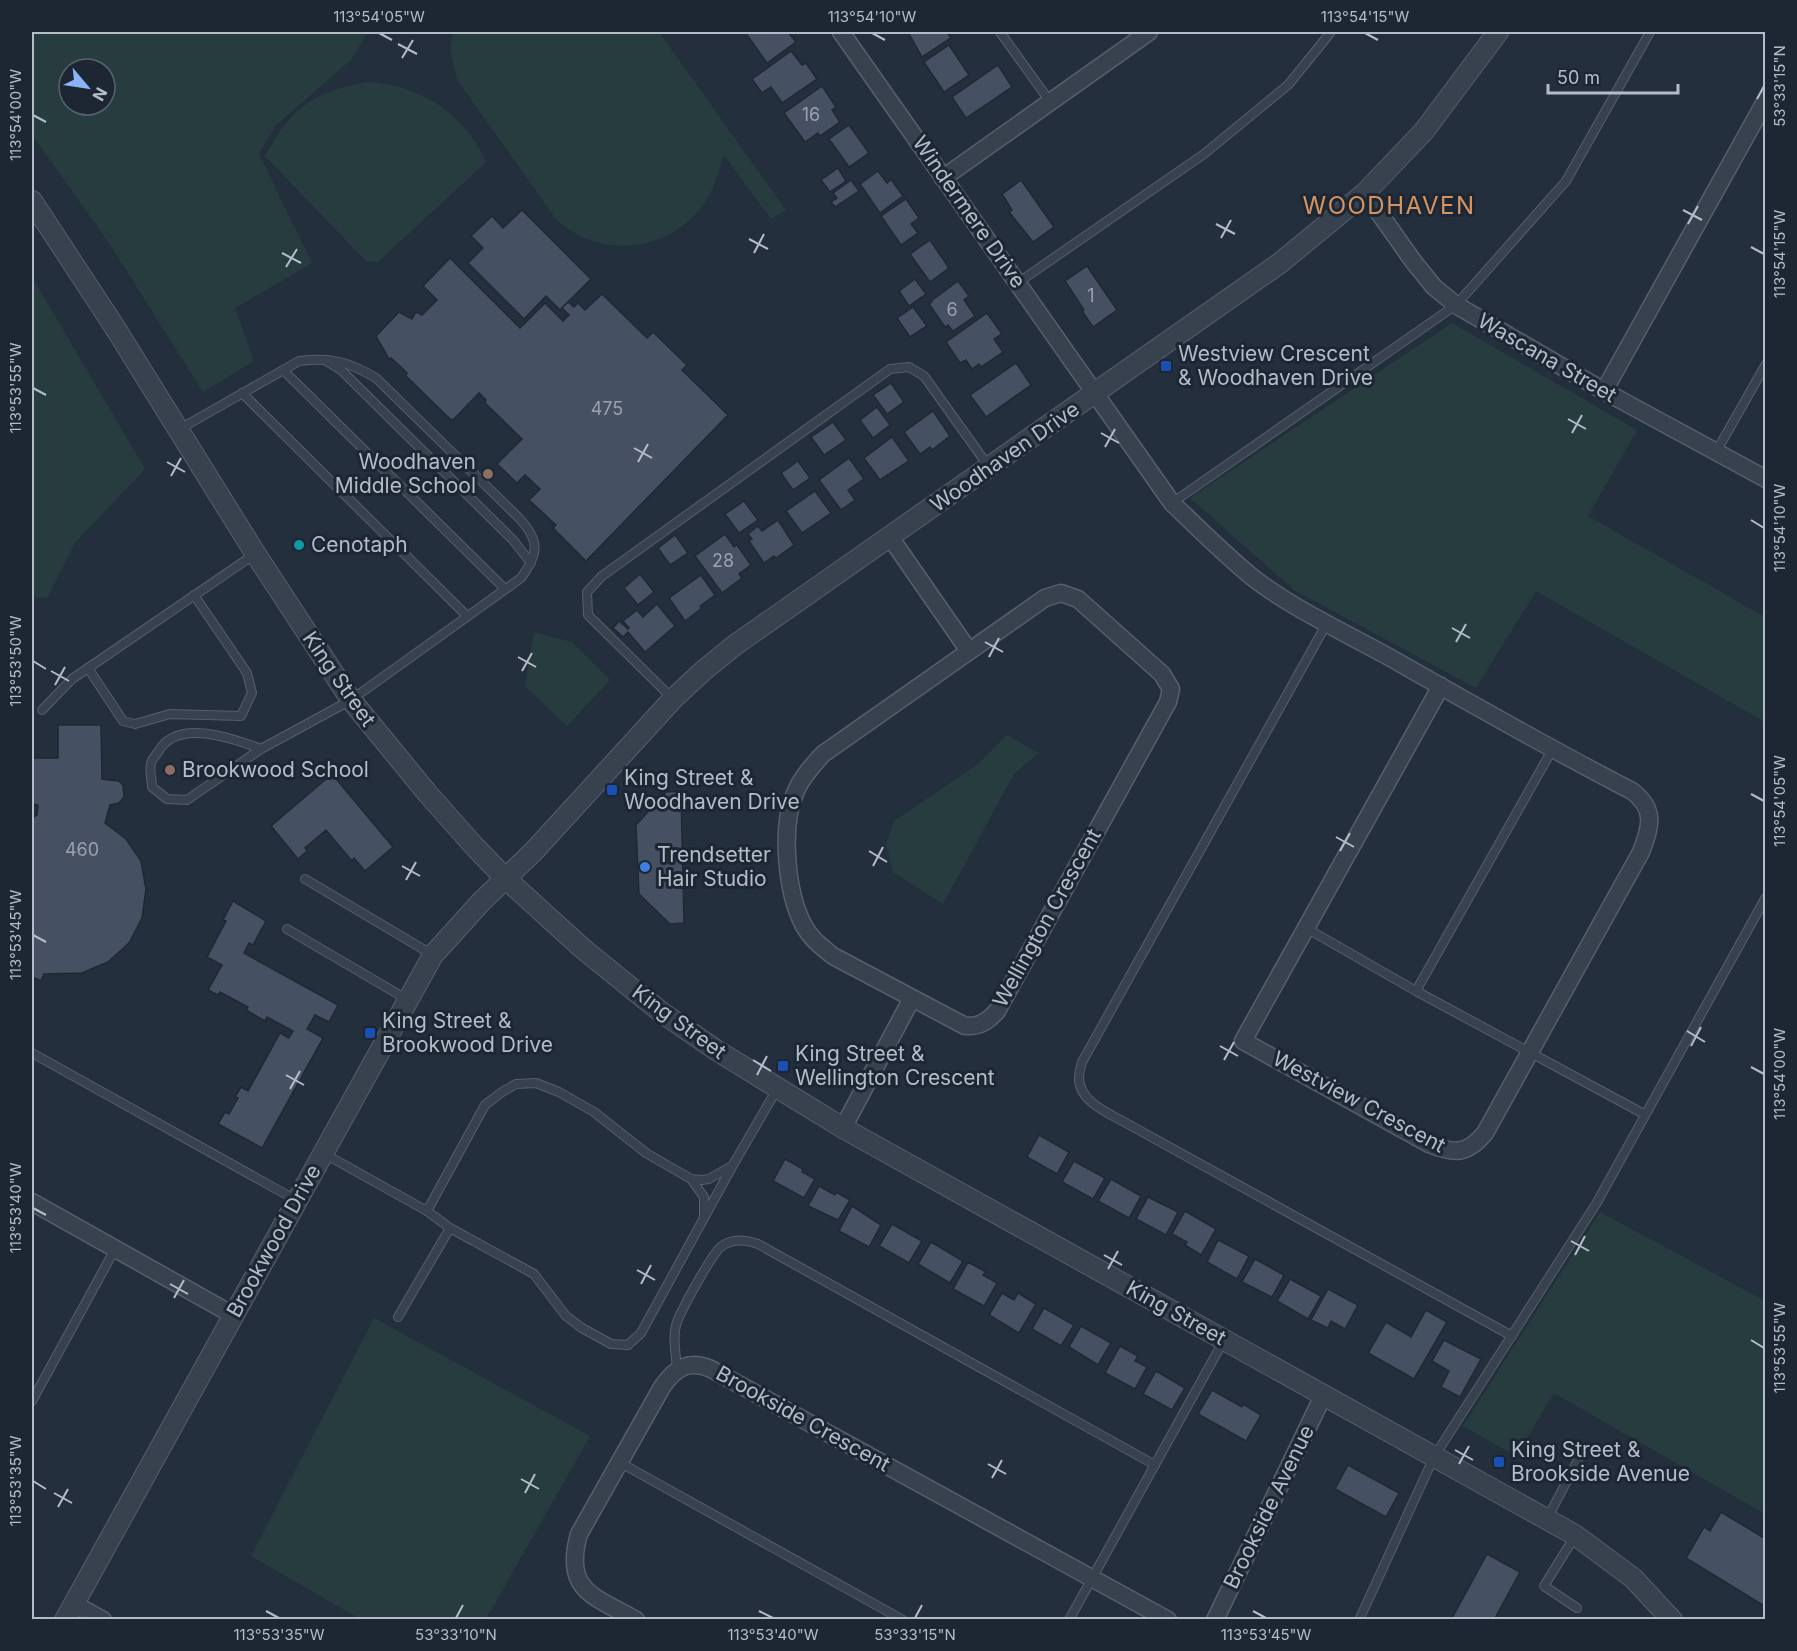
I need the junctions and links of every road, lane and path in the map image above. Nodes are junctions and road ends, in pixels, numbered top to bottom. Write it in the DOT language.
graph roads {
  1 [pos="841,32"];
  2 [pos="1000,32"];
  3 [pos="1149,32"];
  4 [pos="1331,32"];
  5 [pos="1498,32"];
  6 [pos="1650,32"];
  7 [pos="1766,100"];
  8 [pos="1051,103"];
  9 [pos="943,178"];
  10 [pos="1365,193"];
  11 [pos="32,201"];
  12 [pos="1019,282"];
  13 [pos="1456,305"];
  14 [pos="321,358"];
  15 [pos="1766,364"];
  16 [pos="283,370"];
  17 [pos="1604,391"];
  18 [pos="242,393"];
  19 [pos="1095,394"];
  20 [pos="178,431"];
  21 [pos="1716,452"];
  22 [pos="989,468"];
  23 [pos="1766,478"];
  24 [pos="1172,503"];
  25 [pos="890,537"];
  26 [pos="255,553"];
  27 [pos="531,563"];
  28 [pos="505,589"];
  29 [pos="194,595"];
  30 [pos="467,616"];
  31 [pos="1327,622"];
  32 [pos="969,651"];
  33 [pos="88,668"];
  34 [pos="1441,687"];
  35 [pos="673,699"];
  36 [pos="351,700"];
  37 [pos="42,710"];
  38 [pos="261,749"];
  39 [pos="1552,750"];
  40 [pos="505,878"];
  41 [pos="305,879"];
  42 [pos="1766,897"];
  43 [pos="1306,928"];
  44 [pos="287,929"];
  45 [pos="433,955"];
  46 [pos="1416,991"];
  47 [pos="409,1000"];
  48 [pos="911,1000"];
  49 [pos="32,1053"];
  50 [pos="1530,1053"];
  51 [pos="777,1089"];
  52 [pos="1644,1114"];
  53 [pos="843,1128"];
  54 [pos="323,1153"];
  55 [pos="733,1165"];
  56 [pos="691,1179"];
  57 [pos="297,1200"];
  58 [pos="32,1202"];
  59 [pos="427,1211"];
  60 [pos="704,1219"];
  61 [pos="450,1228"];
  62 [pos="115,1249"];
  63 [pos="233,1315"];
  64 [pos="398,1317"];
  65 [pos="1512,1336"];
  66 [pos="1224,1340"];
  67 [pos="677,1369"];
  68 [pos="1323,1396"];
  69 [pos="32,1401"];
  70 [pos="1582,1452"];
  71 [pos="1434,1457"];
  72 [pos="619,1462"];
  73 [pos="1155,1465"];
  74 [pos="1547,1520"];
  75 [pos="1575,1535"];
  76 [pos="1092,1578"];
  77 [pos="1577,1608"];
  78 [pos="69,1612"];
  79 [pos="103,1620"];
  80 [pos="636,1620"];
  81 [pos="903,1620"];
  82 [pos="1069,1620"];
  83 [pos="1167,1620"];
  84 [pos="1215,1620"];
  85 [pos="1359,1620"];
  86 [pos="1672,1620"];
  1 -- 9 [label="street, Windermere Drive"];
  2 -- 8 [label="lane"];
  3 -- 8 [label="street"];
  4 -- 12 [label="lane"];
  5 -- 10 [label="street, Woodhaven Drive"];
  6 -- 13 [label="lane"];
  7 -- 17 [label="street"];
  8 -- 9 [label="street"];
  9 -- 12 [label="street, Windermere Drive"];
  10 -- 13 [label="street, Wascana Street"];
  10 -- 19 [label="street, Woodhaven Drive"];
  11 -- 20 [label="street, King Street"];
  12 -- 19 [label="street, Windermere Drive"];
  13 -- 17 [label="street, Wascana Street"];
  13 -- 24 [label="lane"];
  14 -- 16 [label="lane"];
  14 -- 27 [label="lane"];
  14 -- 27 [label="lane"];
  15 -- 21 [label="lane"];
  16 -- 18 [label="lane"];
  16 -- 28 [label="lane"];
  17 -- 21 [label="street, Wascana Street"];
  18 -- 20 [label="lane"];
  18 -- 30 [label="lane"];
  19 -- 22 [label="street, Woodhaven Drive"];
  19 -- 24 [label="street, Westview Crescent"];
  20 -- 26 [label="street, King Street"];
  21 -- 23 [label="street, Wascana Street"];
  22 -- 25 [label="street, Woodhaven Drive"];
  22 -- 35 [label="lane"];
  24 -- 31 [label="street, Westview Crescent"];
  25 -- 32 [label="street"];
  25 -- 35 [label="street, Woodhaven Drive"];
  26 -- 29 [label="lane"];
  26 -- 36 [label="street, King Street"];
  27 -- 28 [label="lane"];
  28 -- 30 [label="lane"];
  29 -- 33 [label="lane"];
  29 -- 33 [label="lane"];
  30 -- 36 [label="lane"];
  31 -- 34 [label="street, Westview Crescent"];
  31 -- 65 [label="lane"];
  32 -- 48 [label="street, Wellington Crescent"];
  32 -- 48 [label="street, Wellington Crescent"];
  33 -- 37 [label="lane"];
  34 -- 39 [label="street, Westview Crescent"];
  34 -- 43 [label="street, Westview Crescent"];
  35 -- 40 [label="street, Woodhaven Drive"];
  36 -- 38 [label="lane"];
  36 -- 40 [label="street, King Street"];
  38 -- 38 [label="lane"];
  39 -- 46 [label="lane"];
  39 -- 50 [label="street, Westview Crescent"];
  40 -- 45 [label="street, Brookwood Drive"];
  40 -- 51 [label="street, King Street"];
  41 -- 45 [label="lane"];
  42 -- 52 [label="lane"];
  43 -- 46 [label="lane"];
  43 -- 50 [label="street, Westview Crescent"];
  44 -- 47 [label="lane"];
  45 -- 47 [label="street, Brookwood Drive"];
  46 -- 50 [label="lane"];
  47 -- 54 [label="street, Brookwood Drive"];
  48 -- 53 [label="street"];
  49 -- 57 [label="lane"];
  50 -- 52 [label="lane"];
  51 -- 53 [label="street, King Street"];
  51 -- 55 [label="lane"];
  52 -- 65 [label="lane"];
  53 -- 66 [label="street, King Street"];
  54 -- 57 [label="street, Brookwood Drive"];
  54 -- 59 [label="lane"];
  55 -- 56 [label="lane"];
  55 -- 60 [label="lane"];
  56 -- 59 [label="lane"];
  56 -- 60 [label="lane"];
  57 -- 63 [label="street, Brookwood Drive"];
  58 -- 62 [label="street"];
  59 -- 61 [label="lane"];
  60 -- 61 [label="lane"];
  61 -- 64 [label="lane"];
  62 -- 63 [label="street"];
  62 -- 69 [label="lane"];
  63 -- 78 [label="street, Brookwood Drive"];
  65 -- 71 [label="lane"];
  66 -- 68 [label="street, King Street"];
  66 -- 73 [label="lane"];
  67 -- 72 [label="street"];
  67 -- 73 [label="lane"];
  67 -- 76 [label="street, Brookside Crescent"];
  68 -- 71 [label="street, King Street"];
  68 -- 84 [label="street, Brookside Avenue"];
  70 -- 74 [label="lane"];
  71 -- 74 [label="street, King Street"];
  71 -- 85 [label="lane"];
  72 -- 80 [label="street"];
  72 -- 81 [label="lane"];
  73 -- 76 [label="lane"];
  74 -- 75 [label="street, King Street"];
  75 -- 77 [label="lane"];
  75 -- 86 [label="street, King Street"];
  76 -- 82 [label="lane"];
  76 -- 83 [label="street, Brookside Crescent"];
  78 -- 79 [label="street"];
}
